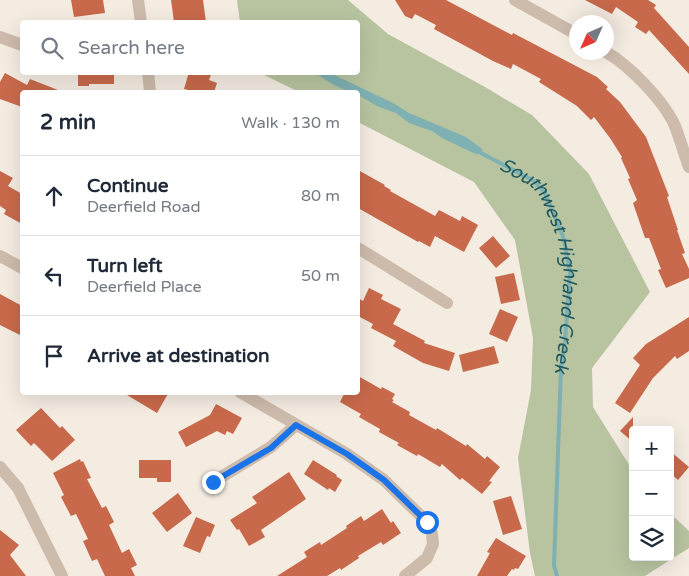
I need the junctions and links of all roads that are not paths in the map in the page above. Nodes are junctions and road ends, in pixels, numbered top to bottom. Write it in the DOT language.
graph roads {
  1 [pos="138,0"];
  2 [pos="515,0"];
  3 [pos="141,20"];
  4 [pos="569,30"];
  5 [pos="0,37"];
  6 [pos="20,44"];
  7 [pos="614,56"];
  8 [pos="148,75"];
  9 [pos="150,90"];
  10 [pos="689,167"];
  11 [pos="360,249"];
  12 [pos="0,256"];
  13 [pos="20,267"];
  14 [pos="447,303"];
  15 [pos="245,395"];
  16 [pos="296,425"];
  17 [pos="0,467"];
  18 [pos="213,482"];
  19 [pos="62,576"];
  20 [pos="405,576"];
  1 -- 3 [label="street"];
  2 -- 4 [label="street"];
  5 -- 6 [label="street"];
  7 -- 10 [label="street"];
  8 -- 9 [label="street"];
  11 -- 14 [label="street"];
  12 -- 13 [label="street"];
  15 -- 16 [label="street"];
  16 -- 18 [label="street"];
  16 -- 20 [label="street"];
  17 -- 19 [label="street"];
}
